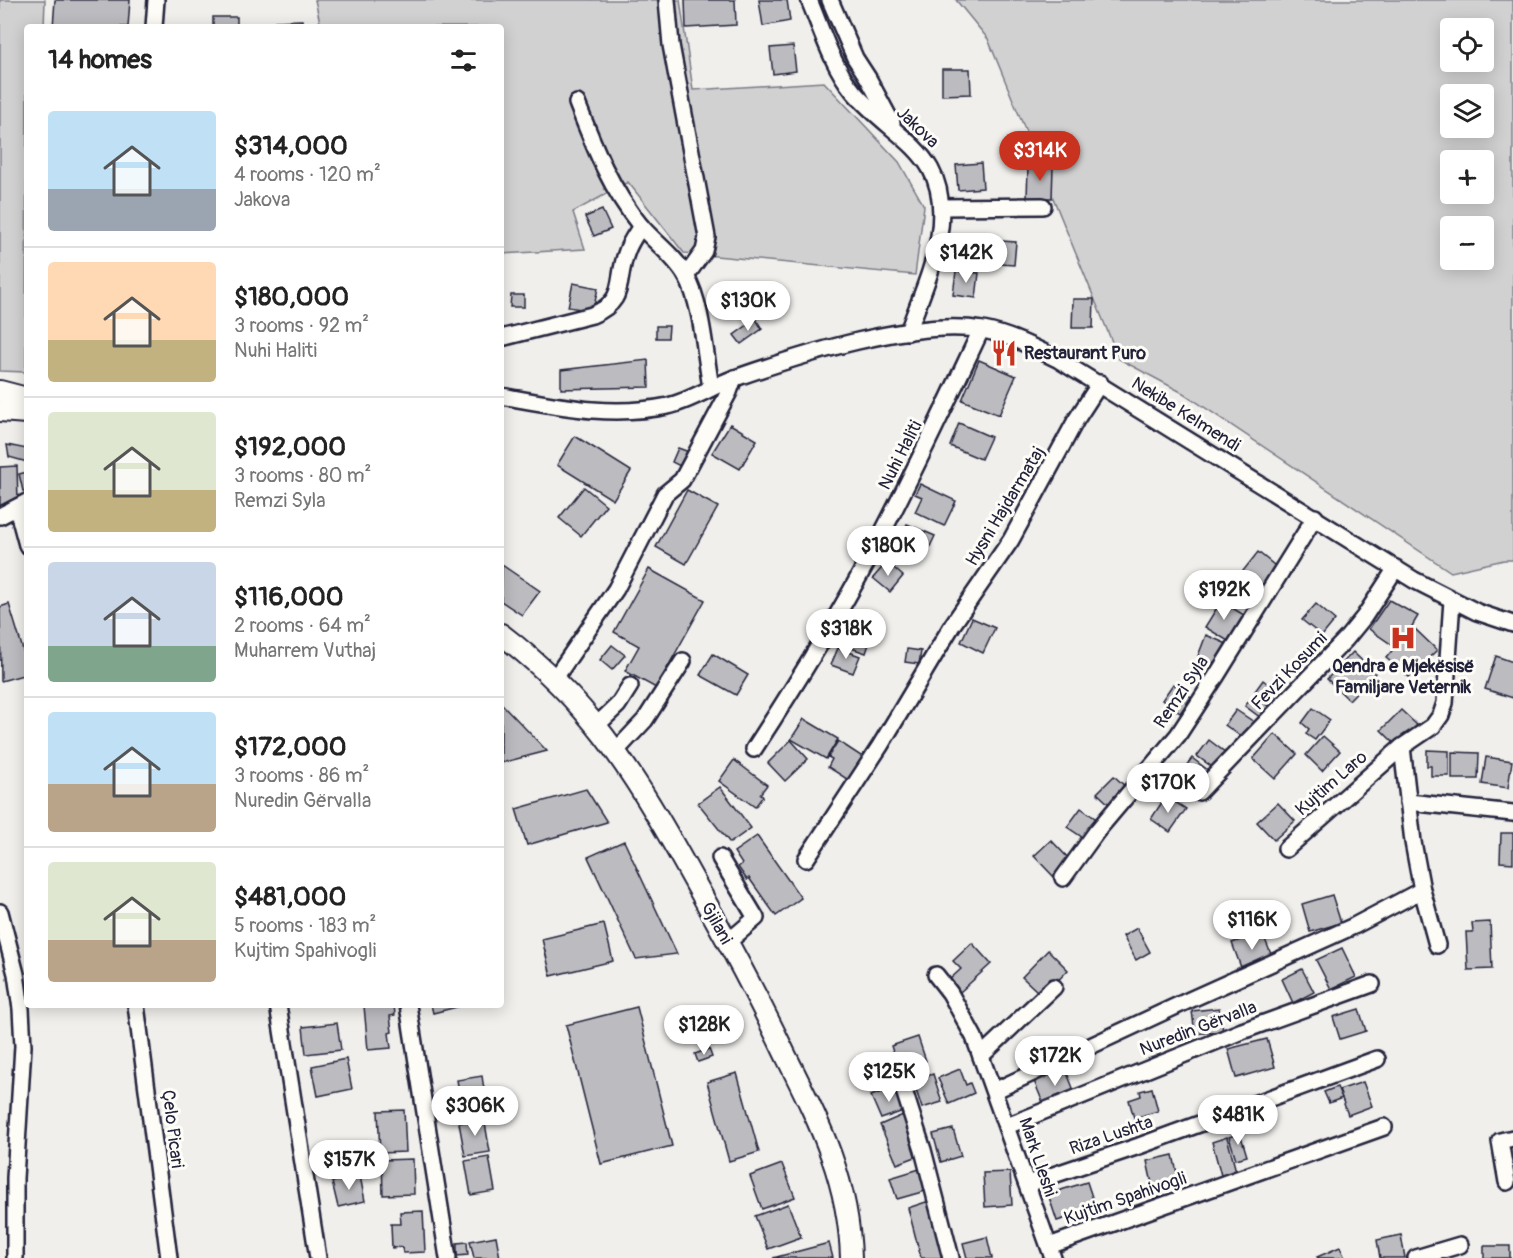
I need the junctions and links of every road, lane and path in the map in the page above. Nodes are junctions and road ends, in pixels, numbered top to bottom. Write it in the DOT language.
graph roads {
  1 [pos="156,0"];
  2 [pos="666,0"];
  3 [pos="809,0"];
  4 [pos="830,0"];
  5 [pos="154,24"];
  6 [pos="577,103"];
  7 [pos="896,130"];
  8 [pos="1043,206"];
  9 [pos="940,207"];
  10 [pos="641,226"];
  11 [pos="686,276"];
  12 [pos="981,330"];
  13 [pos="908,332"];
  14 [pos="504,337"];
  15 [pos="734,378"];
  16 [pos="1100,383"];
  17 [pos="711,387"];
  18 [pos="0,391"];
  19 [pos="24,397"];
  20 [pos="504,397"];
  21 [pos="0,411"];
  22 [pos="24,412"];
  23 [pos="22,505"];
  24 [pos="0,516"];
  25 [pos="1315,517"];
  26 [pos="24,521"];
  27 [pos="1396,568"];
  28 [pos="1452,600"];
  29 [pos="1513,624"];
  30 [pos="504,637"];
  31 [pos="683,661"];
  32 [pos="554,681"];
  33 [pos="630,686"];
  34 [pos="596,726"];
  35 [pos="1402,747"];
  36 [pos="754,749"];
  37 [pos="615,752"];
  38 [pos="1199,792"];
  39 [pos="1408,802"];
  40 [pos="1513,813"];
  41 [pos="1286,849"];
  42 [pos="720,858"];
  43 [pos="806,859"];
  44 [pos="1063,878"];
  45 [pos="1423,893"];
  46 [pos="0,912"];
  47 [pos="728,942"];
  48 [pos="1437,945"];
  49 [pos="936,975"];
  50 [pos="1372,984"];
  51 [pos="1054,987"];
  52 [pos="136,1008"];
  53 [pos="278,1008"];
  54 [pos="408,1008"];
  55 [pos="981,1056"];
  56 [pos="1377,1059"];
  57 [pos="900,1078"];
  58 [pos="994,1091"];
  59 [pos="1007,1126"];
  60 [pos="1384,1126"];
  61 [pos="1513,1138"];
  62 [pos="7,1178"];
  63 [pos="1507,1182"];
  64 [pos="1027,1184"];
  65 [pos="1460,1245"];
  66 [pos="1051,1252"];
  67 [pos="15,1258"];
  68 [pos="169,1258"];
  69 [pos="318,1258"];
  70 [pos="448,1258"];
  71 [pos="851,1258"];
  72 [pos="951,1258"];
  73 [pos="1416,1258"];
  1 -- 5 [label="street"];
  2 -- 11 [label="street"];
  3 -- 7 [label="street, Jakova"];
  4 -- 7 [label="street"];
  6 -- 10 [label="street"];
  7 -- 9 [label="street, Jakova"];
  8 -- 9 [label="street"];
  9 -- 13 [label="street, Jakova"];
  10 -- 11 [label="street"];
  10 -- 14 [label="street"];
  11 -- 17 [label="street"];
  12 -- 13 [label="street, Nekibe Kelmendi"];
  12 -- 16 [label="street, Nekibe Kelmendi"];
  12 -- 36 [label="street, Nuhi Haliti"];
  13 -- 15 [label="street, Nekibe Kelmendi"];
  15 -- 17 [label="street, Nekibe Kelmendi"];
  15 -- 32 [label="street"];
  16 -- 25 [label="street, Nekibe Kelmendi"];
  16 -- 43 [label="street, Hysni Hajdarmataj"];
  17 -- 20 [label="street, Nekibe Kelmendi"];
  18 -- 19 [label="main road"];
  21 -- 22 [label="main road"];
  23 -- 24 [label="street"];
  23 -- 26 [label="street"];
  25 -- 27 [label="street, Nekibe Kelmendi"];
  25 -- 44 [label="street, Remzi Syla"];
  27 -- 28 [label="street, Nekibe Kelmendi"];
  27 -- 38 [label="street, Fevzi Kosumi"];
  28 -- 29 [label="street, Nekibe Kelmendi"];
  28 -- 35 [label="street, Kujtim Laro"];
  30 -- 32 [label="main road, Gjilani"];
  31 -- 37 [label="street"];
  32 -- 34 [label="main road, Gjilani"];
  33 -- 34 [label="street"];
  34 -- 37 [label="main road, Gjilani"];
  35 -- 39 [label="street"];
  35 -- 41 [label="street, Kujtim Laro"];
  37 -- 47 [label="main road, Gjilani"];
  39 -- 40 [label="street"];
  39 -- 45 [label="street"];
  42 -- 47 [label="street"];
  45 -- 48 [label="street"];
  45 -- 58 [label="street"];
  46 -- 62 [label="street"];
  47 -- 71 [label="main road, Gjilani"];
  49 -- 55 [label="street, Mark Lleshi"];
  50 -- 59 [label="street, Nuredin Gërvalla"];
  51 -- 55 [label="street"];
  52 -- 68 [label="street, Çelo Picari"];
  53 -- 69 [label="street"];
  54 -- 70 [label="street"];
  55 -- 58 [label="street, Mark Lleshi"];
  56 -- 64 [label="street, Riza Lushta"];
  57 -- 72 [label="street"];
  58 -- 59 [label="street, Mark Lleshi"];
  59 -- 64 [label="street, Mark Lleshi"];
  60 -- 66 [label="street, Kujtim Spahivogli"];
  61 -- 63 [label="street"];
  62 -- 67 [label="street"];
  64 -- 66 [label="street, Mark Lleshi"];
  65 -- 73 [label="street"];
}
